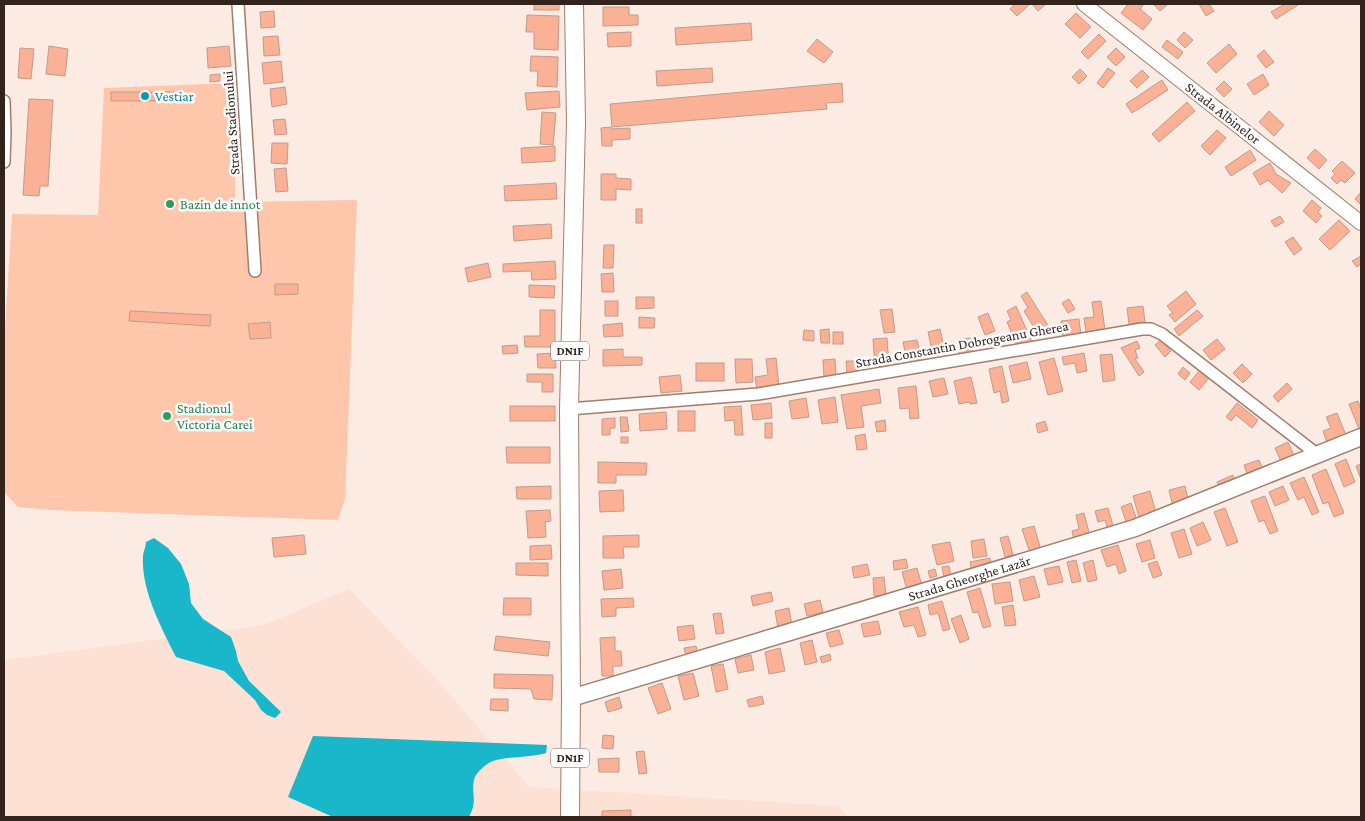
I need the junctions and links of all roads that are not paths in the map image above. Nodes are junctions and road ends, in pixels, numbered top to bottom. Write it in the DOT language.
graph roads {
  1 [pos="238,4"];
  2 [pos="574,4"];
  3 [pos="1085,4"];
  4 [pos="4,101"];
  5 [pos="4,134"];
  6 [pos="4,162"];
  7 [pos="1361,223"];
  8 [pos="255,271"];
  9 [pos="569,409"];
  10 [pos="1361,437"];
  11 [pos="1318,455"];
  12 [pos="571,698"];
  13 [pos="570,817"];
  1 -- 8 [label="street, Strada Stadionului"];
  2 -- 9 [label="main road, DN1F"];
  3 -- 7 [label="street, Strada Albinelor"];
  4 -- 5 [label="street"];
  5 -- 6 [label="street"];
  9 -- 11 [label="street, Strada Constantin Dobrogeanu Gherea"];
  9 -- 12 [label="main road, DN1F"];
  10 -- 11 [label="main road, Strada Gheorghe Lazăr"];
  11 -- 12 [label="main road, Strada Gheorghe Lazăr"];
  12 -- 13 [label="main road, DN1F"];
}
